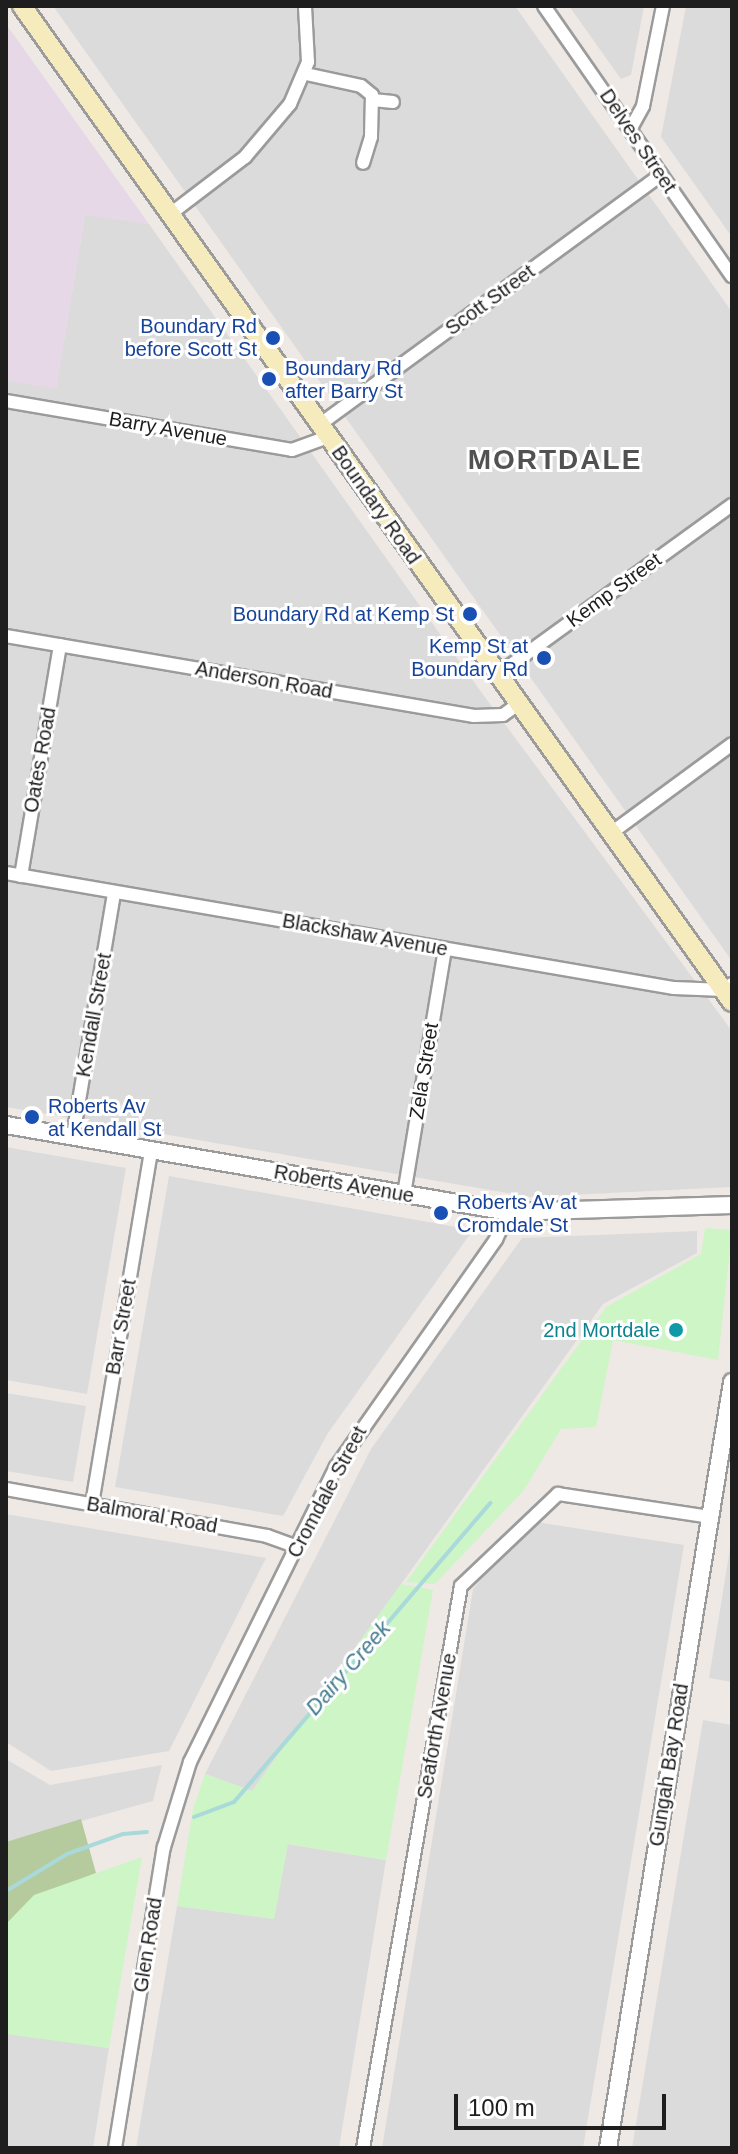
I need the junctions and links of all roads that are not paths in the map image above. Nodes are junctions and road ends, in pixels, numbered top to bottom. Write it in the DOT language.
graph roads {
  1 [pos="22,6"];
  2 [pos="305,6"];
  3 [pos="544,6"];
  4 [pos="663,6"];
  5 [pos="306,74"];
  6 [pos="373,100"];
  7 [pos="393,102"];
  8 [pos="631,128"];
  9 [pos="363,163"];
  10 [pos="661,175"];
  11 [pos="169,215"];
  12 [pos="732,276"];
  13 [pos="6,401"];
  14 [pos="324,431"];
  15 [pos="732,505"];
  16 [pos="6,636"];
  17 [pos="60,645"];
  18 [pos="497,675"];
  19 [pos="518,704"];
  20 [pos="732,744"];
  21 [pos="611,833"];
  22 [pos="6,873"];
  23 [pos="21,876"];
  24 [pos="114,893"];
  25 [pos="445,949"];
  26 [pos="729,992"];
  27 [pos="6,1125"];
  28 [pos="73,1136"];
  29 [pos="151,1150"];
  30 [pos="404,1194"];
  31 [pos="732,1205"];
  32 [pos="509,1212"];
  33 [pos="732,1382"];
  34 [pos="6,1489"];
  35 [pos="92,1504"];
  36 [pos="710,1517"];
  37 [pos="297,1547"];
  38 [pos="197,1746"];
  39 [pos="115,2148"];
  40 [pos="363,2148"];
  41 [pos="608,2148"];
  1 -- 11 [label="main road, Boundary Road"];
  2 -- 5 [label="street"];
  3 -- 8 [label="street, Delves Street"];
  4 -- 8 [label="street"];
  5 -- 6 [label="street"];
  5 -- 11 [label="street"];
  6 -- 7 [label="street"];
  6 -- 9 [label="street"];
  8 -- 10 [label="street, Delves Street"];
  10 -- 12 [label="street, Delves Street"];
  10 -- 14 [label="street, Scott Street"];
  11 -- 14 [label="main road, Boundary Road"];
  13 -- 14 [label="street, Barry Avenue"];
  14 -- 18 [label="main road, Boundary Road"];
  15 -- 18 [label="street, Kemp Street"];
  16 -- 17 [label="street, Anderson Road"];
  17 -- 19 [label="street, Anderson Road"];
  17 -- 23 [label="street, Oates Road"];
  18 -- 19 [label="main road, Boundary Road"];
  19 -- 21 [label="main road, Boundary Road"];
  20 -- 21 [label="street"];
  21 -- 26 [label="main road, Boundary Road"];
  22 -- 23 [label="street, Blackshaw Avenue"];
  23 -- 24 [label="street, Blackshaw Avenue"];
  24 -- 25 [label="street, Blackshaw Avenue"];
  24 -- 28 [label="street, Kendall Street"];
  25 -- 26 [label="street, Blackshaw Avenue"];
  25 -- 30 [label="street, Zela Street"];
  27 -- 28 [label="street, Roberts Avenue"];
  28 -- 29 [label="street, Roberts Avenue"];
  29 -- 30 [label="street, Roberts Avenue"];
  29 -- 35 [label="street, Barr Street"];
  30 -- 32 [label="street, Roberts Avenue"];
  31 -- 32 [label="street, Roberts Avenue"];
  32 -- 37 [label="street, Cromdale Street"];
  33 -- 36 [label="street, Gungah Bay Road"];
  34 -- 35 [label="street, Balmoral Road"];
  35 -- 37 [label="street, Balmoral Road"];
  36 -- 40 [label="street, Seaforth Avenue"];
  36 -- 41 [label="street, Gungah Bay Road"];
  37 -- 38 [label="street, Cromdale Street"];
  38 -- 39 [label="street, Glen Road"];
}
